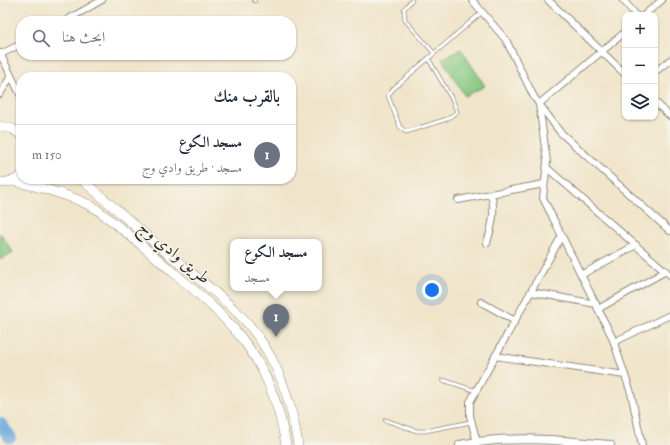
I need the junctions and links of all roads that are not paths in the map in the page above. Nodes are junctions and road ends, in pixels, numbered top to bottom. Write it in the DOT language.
graph roads {
  1 [pos="102,0"];
  2 [pos="412,0"];
  3 [pos="472,0"];
  4 [pos="548,0"];
  5 [pos="623,0"];
  6 [pos="662,0"];
  7 [pos="482,12"];
  8 [pos="633,12"];
  9 [pos="648,12"];
  10 [pos="74,16"];
  11 [pos="622,35"];
  12 [pos="16,47"];
  13 [pos="602,52"];
  14 [pos="434,53"];
  15 [pos="0,55"];
  16 [pos="428,58"];
  17 [pos="670,60"];
  18 [pos="658,70"];
  19 [pos="622,71"];
  20 [pos="11,76"];
  21 [pos="16,86"];
  22 [pos="0,94"];
  23 [pos="539,104"];
  24 [pos="658,105"];
  25 [pos="670,116"];
  26 [pos="0,126"];
  27 [pos="16,131"];
  28 [pos="547,168"];
  29 [pos="16,180"];
  30 [pos="13,182"];
  31 [pos="16,183"];
  32 [pos="0,184"];
  33 [pos="21,184"];
  34 [pos="87,184"];
  35 [pos="544,184"];
  36 [pos="491,194"];
  37 [pos="458,200"];
  38 [pos="670,230"];
  39 [pos="562,237"];
  40 [pos="487,243"];
  41 [pos="636,246"];
  42 [pos="668,273"];
  43 [pos="581,275"];
  44 [pos="531,292"];
  45 [pos="481,302"];
  46 [pos="597,307"];
  47 [pos="670,315"];
  48 [pos="515,321"];
  49 [pos="614,342"];
  50 [pos="495,356"];
  51 [pos="625,375"];
  52 [pos="443,380"];
  53 [pos="476,391"];
  54 [pos="385,420"];
  55 [pos="471,422"];
  56 [pos="477,442"];
  57 [pos="286,445"];
  58 [pos="298,445"];
  59 [pos="460,445"];
  60 [pos="610,445"];
  61 [pos="642,445"];
  1 -- 10 [label="street"];
  2 -- 14 [label="lane"];
  3 -- 7 [label="street"];
  4 -- 13 [label="street"];
  5 -- 8 [label="street"];
  6 -- 9 [label="street"];
  7 -- 14 [label="lane"];
  7 -- 23 [label="street"];
  11 -- 13 [label="street"];
  12 -- 15 [label="street"];
  13 -- 19 [label="street"];
  13 -- 23 [label="street"];
  14 -- 16 [label="lane"];
  15 -- 20 [label="street"];
  16 -- 16 [label="lane"];
  17 -- 18 [label="street"];
  20 -- 21 [label="street"];
  20 -- 22 [label="street"];
  23 -- 28 [label="street"];
  23 -- 38 [label="street"];
  24 -- 25 [label="street"];
  26 -- 27 [label="main road"];
  28 -- 35 [label="street"];
  28 -- 41 [label="street"];
  29 -- 30 [label="main road"];
  30 -- 31 [label="main road, طريق وادي وج"];
  30 -- 32 [label="main road"];
  33 -- 57 [label="main road, طريق وادي وج"];
  34 -- 58 [label="main road, طريق وادي وج"];
  35 -- 36 [label="street"];
  35 -- 39 [label="street"];
  36 -- 37 [label="street"];
  36 -- 40 [label="street"];
  39 -- 43 [label="street"];
  39 -- 44 [label="street"];
  41 -- 42 [label="street"];
  41 -- 43 [label="street"];
  42 -- 46 [label="street"];
  43 -- 46 [label="street"];
  44 -- 46 [label="street"];
  44 -- 48 [label="street"];
  45 -- 48 [label="street"];
  46 -- 49 [label="street"];
  47 -- 49 [label="street"];
  48 -- 50 [label="street"];
  49 -- 51 [label="street"];
  50 -- 51 [label="street"];
  50 -- 53 [label="street"];
  51 -- 61 [label="street"];
  52 -- 53 [label="lane"];
  53 -- 55 [label="street"];
  54 -- 55 [label="lane"];
  55 -- 56 [label="street"];
  56 -- 59 [label="street"];
  56 -- 60 [label="street"];
}
